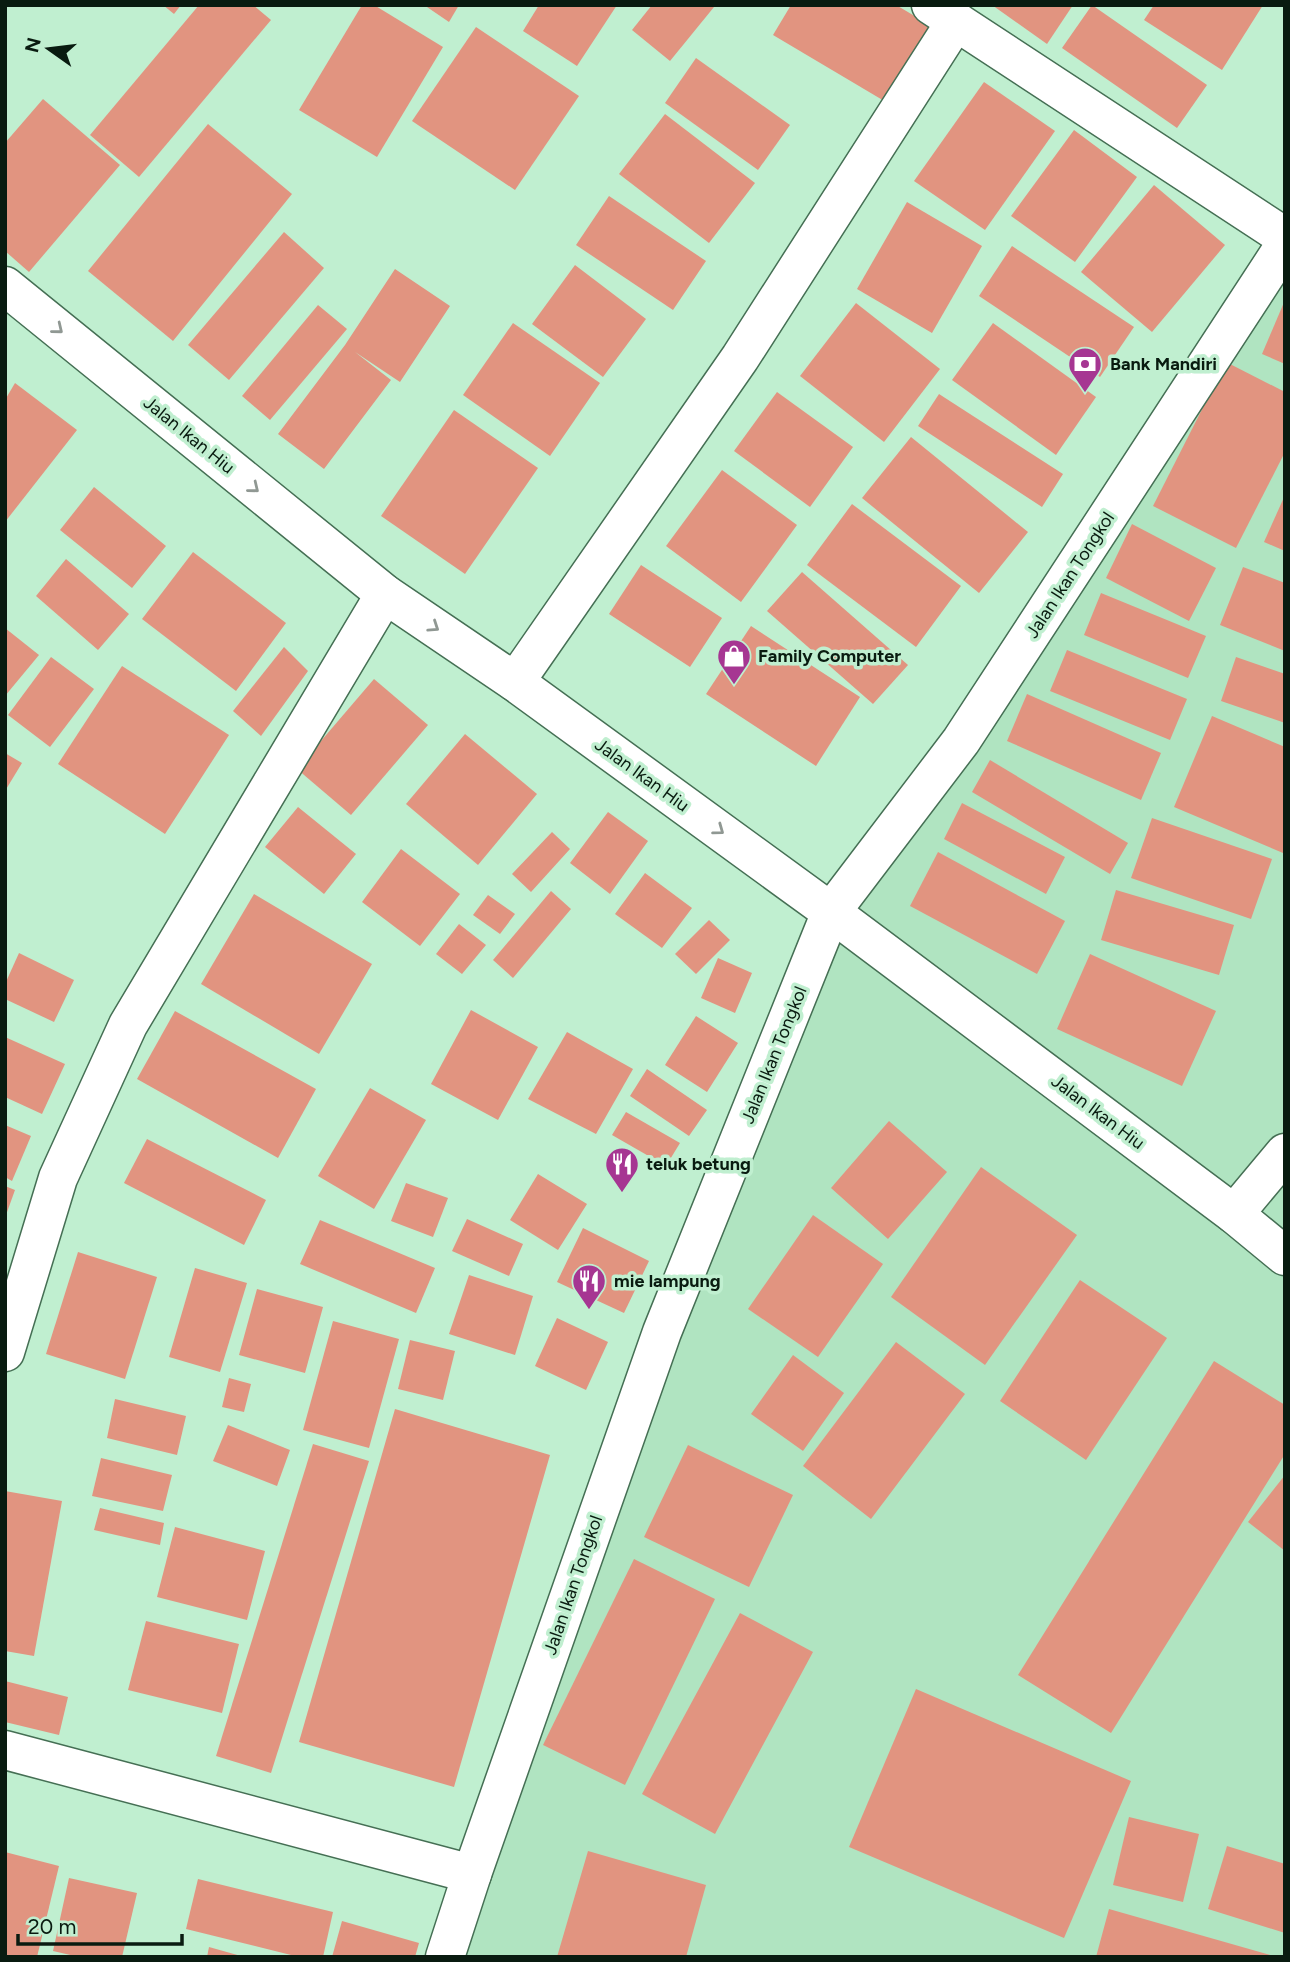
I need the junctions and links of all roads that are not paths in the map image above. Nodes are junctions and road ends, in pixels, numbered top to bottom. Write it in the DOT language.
graph roads {
  1 [pos="944,13"];
  2 [pos="1285,237"];
  3 [pos="1285,245"];
  4 [pos="5,286"];
  5 [pos="385,594"];
  6 [pos="515,682"];
  7 [pos="831,912"];
  8 [pos="1285,1153"];
  9 [pos="1234,1214"];
  10 [pos="1285,1256"];
  11 [pos="5,1352"];
  12 [pos="5,1750"];
  13 [pos="472,1874"];
  14 [pos="445,1957"];
  1 -- 2 [label="street"];
  1 -- 6 [label="street"];
  3 -- 7 [label="street, Jalan Ikan Tongkol"];
  4 -- 5 [label="street, Jalan Ikan Hiu, one-way"];
  5 -- 6 [label="street, Jalan Ikan Hiu, one-way"];
  5 -- 11 [label="street"];
  6 -- 7 [label="street, Jalan Ikan Hiu, one-way"];
  7 -- 9 [label="street, Jalan Ikan Hiu"];
  7 -- 13 [label="street, Jalan Ikan Tongkol"];
  8 -- 9 [label="street"];
  9 -- 10 [label="street, Jalan Ikan Hiu"];
  12 -- 13 [label="street"];
  13 -- 14 [label="street, Jalan Ikan Tongkol"];
}
